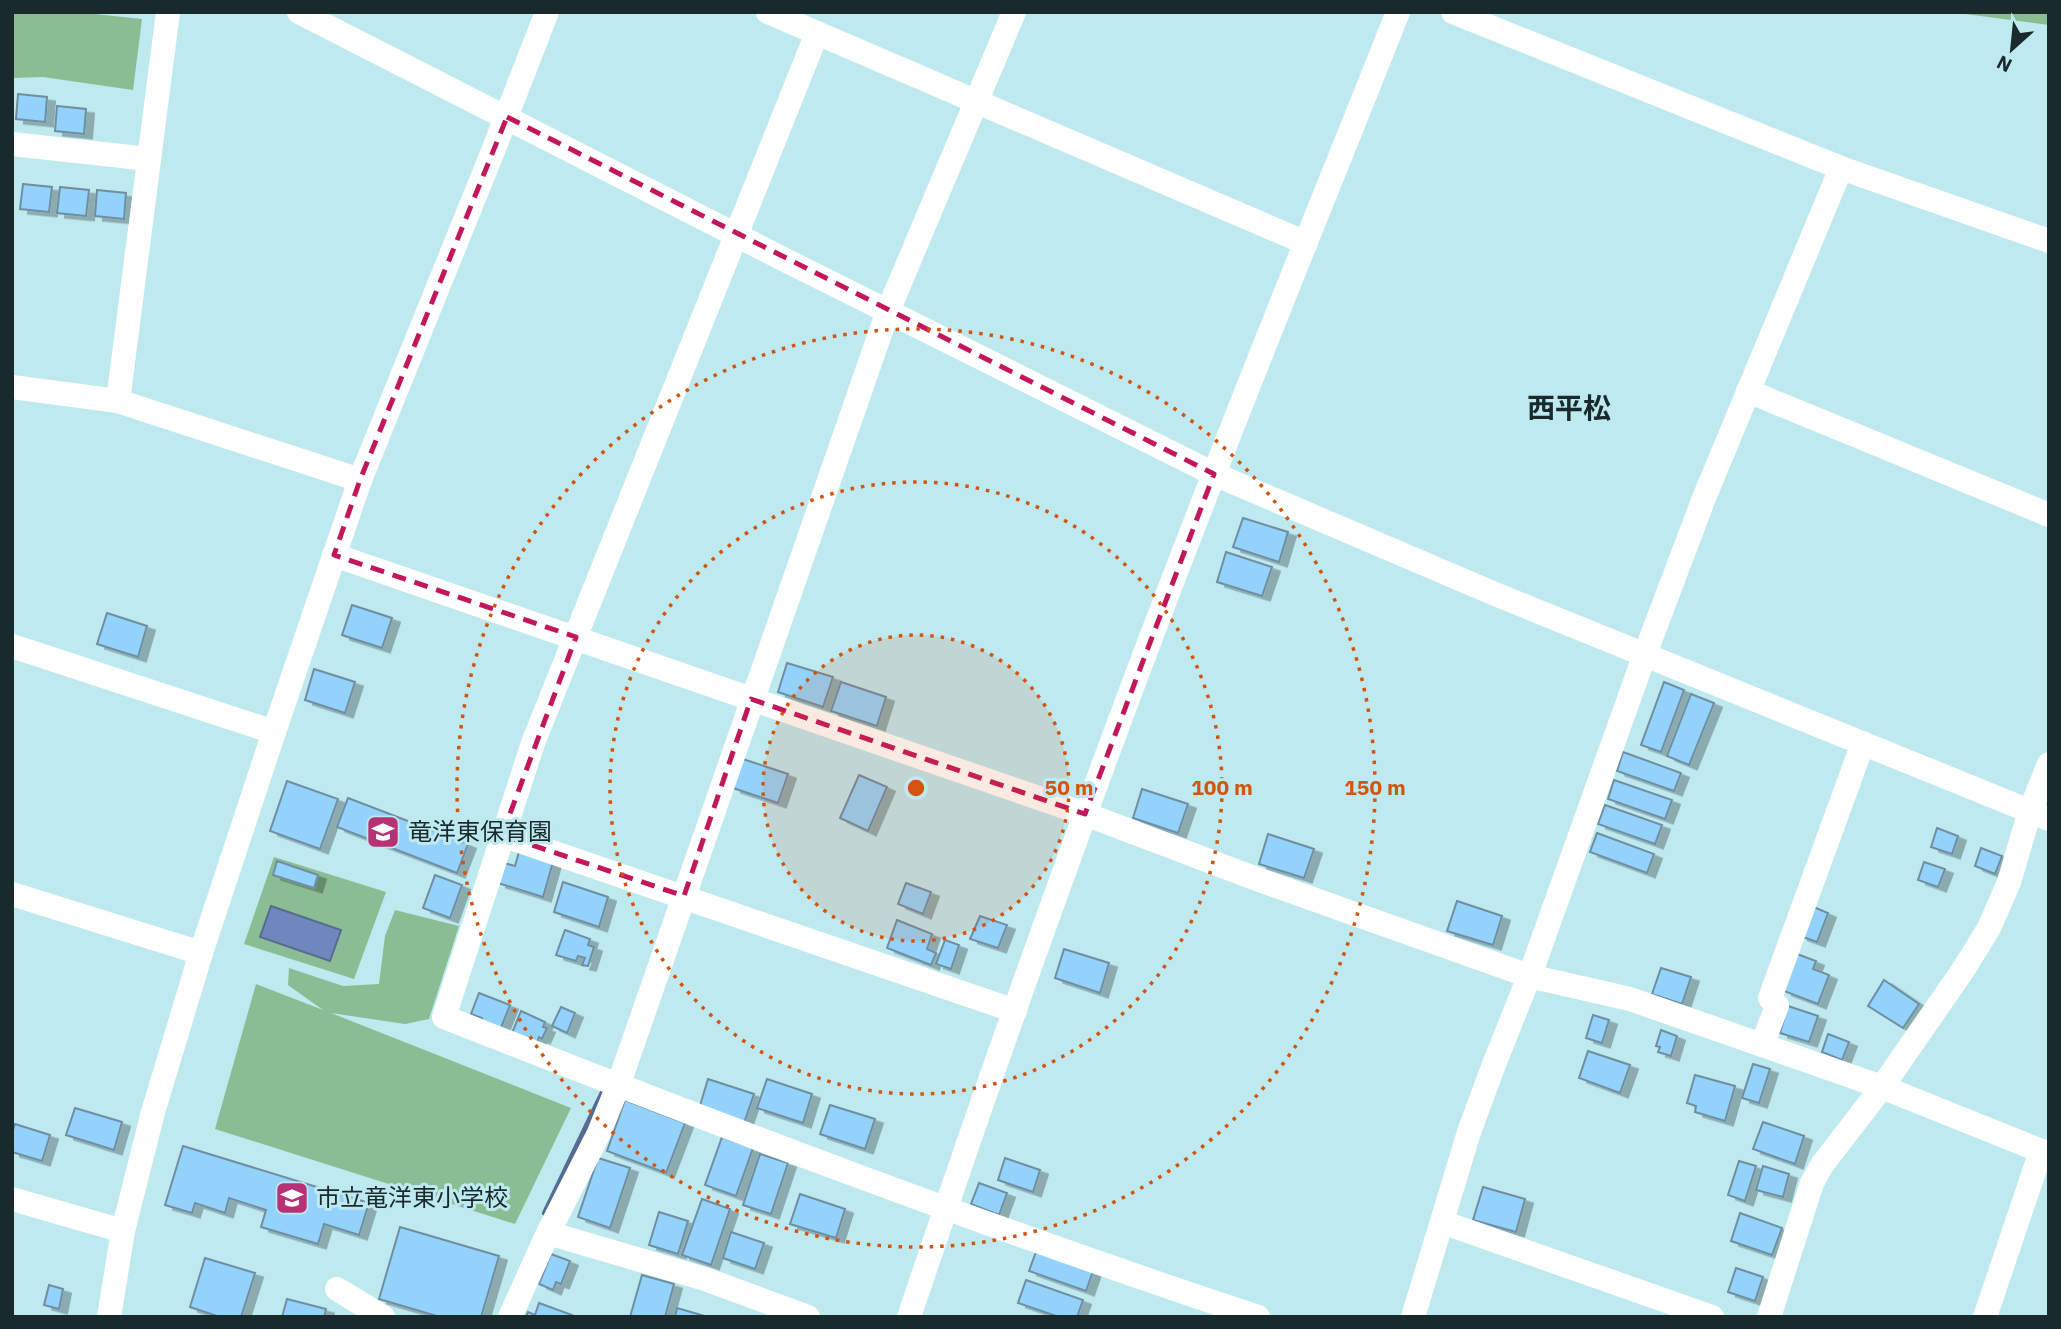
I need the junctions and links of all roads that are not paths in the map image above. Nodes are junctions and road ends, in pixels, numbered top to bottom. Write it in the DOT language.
graph roads {
  1 [pos="168,12"];
  2 [pos="299,12"];
  3 [pos="547,12"];
  4 [pos="768,12"];
  5 [pos="1014,12"];
  6 [pos="1398,12"];
  7 [pos="1453,12"];
  8 [pos="817,33"];
  9 [pos="976,102"];
  10 [pos="507,117"];
  11 [pos="12,144"];
  12 [pos="149,159"];
  13 [pos="1841,168"];
  14 [pos="736,235"];
  15 [pos="2049,242"];
  16 [pos="1306,243"];
  17 [pos="888,311"];
  18 [pos="12,387"];
  19 [pos="1748,391"];
  20 [pos="118,401"];
  21 [pos="1214,474"];
  22 [pos="360,480"];
  23 [pos="2049,514"];
  24 [pos="334,555"];
  25 [pos="576,637"];
  26 [pos="12,646"];
  27 [pos="1645,654"];
  28 [pos="751,699"];
  29 [pos="274,732"];
  30 [pos="1863,743"];
  31 [pos="2049,764"];
  32 [pos="1085,814"];
  33 [pos="2039,815"];
  34 [pos="502,835"];
  35 [pos="12,894"];
  36 [pos="684,897"];
  37 [pos="201,953"];
  38 [pos="1530,976"];
  39 [pos="1016,1012"];
  40 [pos="1762,1045"];
  41 [pos="618,1086"];
  42 [pos="1882,1087"];
  43 [pos="2045,1152"];
  44 [pos="12,1199"];
  45 [pos="946,1208"];
  46 [pos="1442,1222"];
  47 [pos="123,1231"];
  48 [pos="548,1233"];
  49 [pos="337,1289"];
  50 [pos="109,1317"];
  51 [pos="383,1317"];
  52 [pos="510,1317"];
  53 [pos="808,1317"];
  54 [pos="909,1317"];
  55 [pos="1258,1317"];
  56 [pos="1413,1317"];
  57 [pos="1712,1317"];
  58 [pos="1769,1317"];
  59 [pos="1985,1317"];
  1 -- 12 [label="street"];
  2 -- 10 [label="street"];
  3 -- 10 [label="street"];
  4 -- 8 [label="street"];
  5 -- 9 [label="street"];
  6 -- 16 [label="street"];
  7 -- 13 [label="street"];
  8 -- 9 [label="street"];
  8 -- 14 [label="street"];
  9 -- 16 [label="street"];
  9 -- 17 [label="street"];
  10 -- 14 [label="street"];
  10 -- 22 [label="street"];
  11 -- 12 [label="street"];
  12 -- 20 [label="street"];
  13 -- 15 [label="street"];
  13 -- 19 [label="street"];
  14 -- 17 [label="street"];
  14 -- 25 [label="street"];
  16 -- 21 [label="street"];
  17 -- 21 [label="street"];
  17 -- 28 [label="street"];
  18 -- 20 [label="street"];
  19 -- 23 [label="street"];
  19 -- 27 [label="street"];
  20 -- 22 [label="street"];
  21 -- 27 [label="street"];
  21 -- 32 [label="street"];
  22 -- 24 [label="street"];
  24 -- 25 [label="street"];
  24 -- 29 [label="street"];
  25 -- 28 [label="street"];
  25 -- 34 [label="street"];
  26 -- 29 [label="street"];
  27 -- 30 [label="street"];
  27 -- 38 [label="street"];
  28 -- 32 [label="street"];
  28 -- 36 [label="street"];
  29 -- 37 [label="street"];
  30 -- 33 [label="street"];
  30 -- 40 [label="street"];
  31 -- 33 [label="street"];
  32 -- 38 [label="street"];
  32 -- 39 [label="street"];
  33 -- 42 [label="street"];
  34 -- 36 [label="street"];
  34 -- 41 [label="street"];
  35 -- 37 [label="street"];
  36 -- 39 [label="street"];
  36 -- 41 [label="street"];
  37 -- 47 [label="street"];
  38 -- 40 [label="street"];
  38 -- 46 [label="street"];
  39 -- 45 [label="street"];
  40 -- 42 [label="street"];
  41 -- 45 [label="street"];
  41 -- 48 [label="street"];
  42 -- 43 [label="street"];
  42 -- 58 [label="street"];
  43 -- 59 [label="street"];
  44 -- 47 [label="street"];
  45 -- 54 [label="street"];
  45 -- 55 [label="street"];
  46 -- 56 [label="street"];
  46 -- 57 [label="street"];
  47 -- 50 [label="street"];
  48 -- 52 [label="street"];
  48 -- 53 [label="street"];
  49 -- 51 [label="street"];
}
